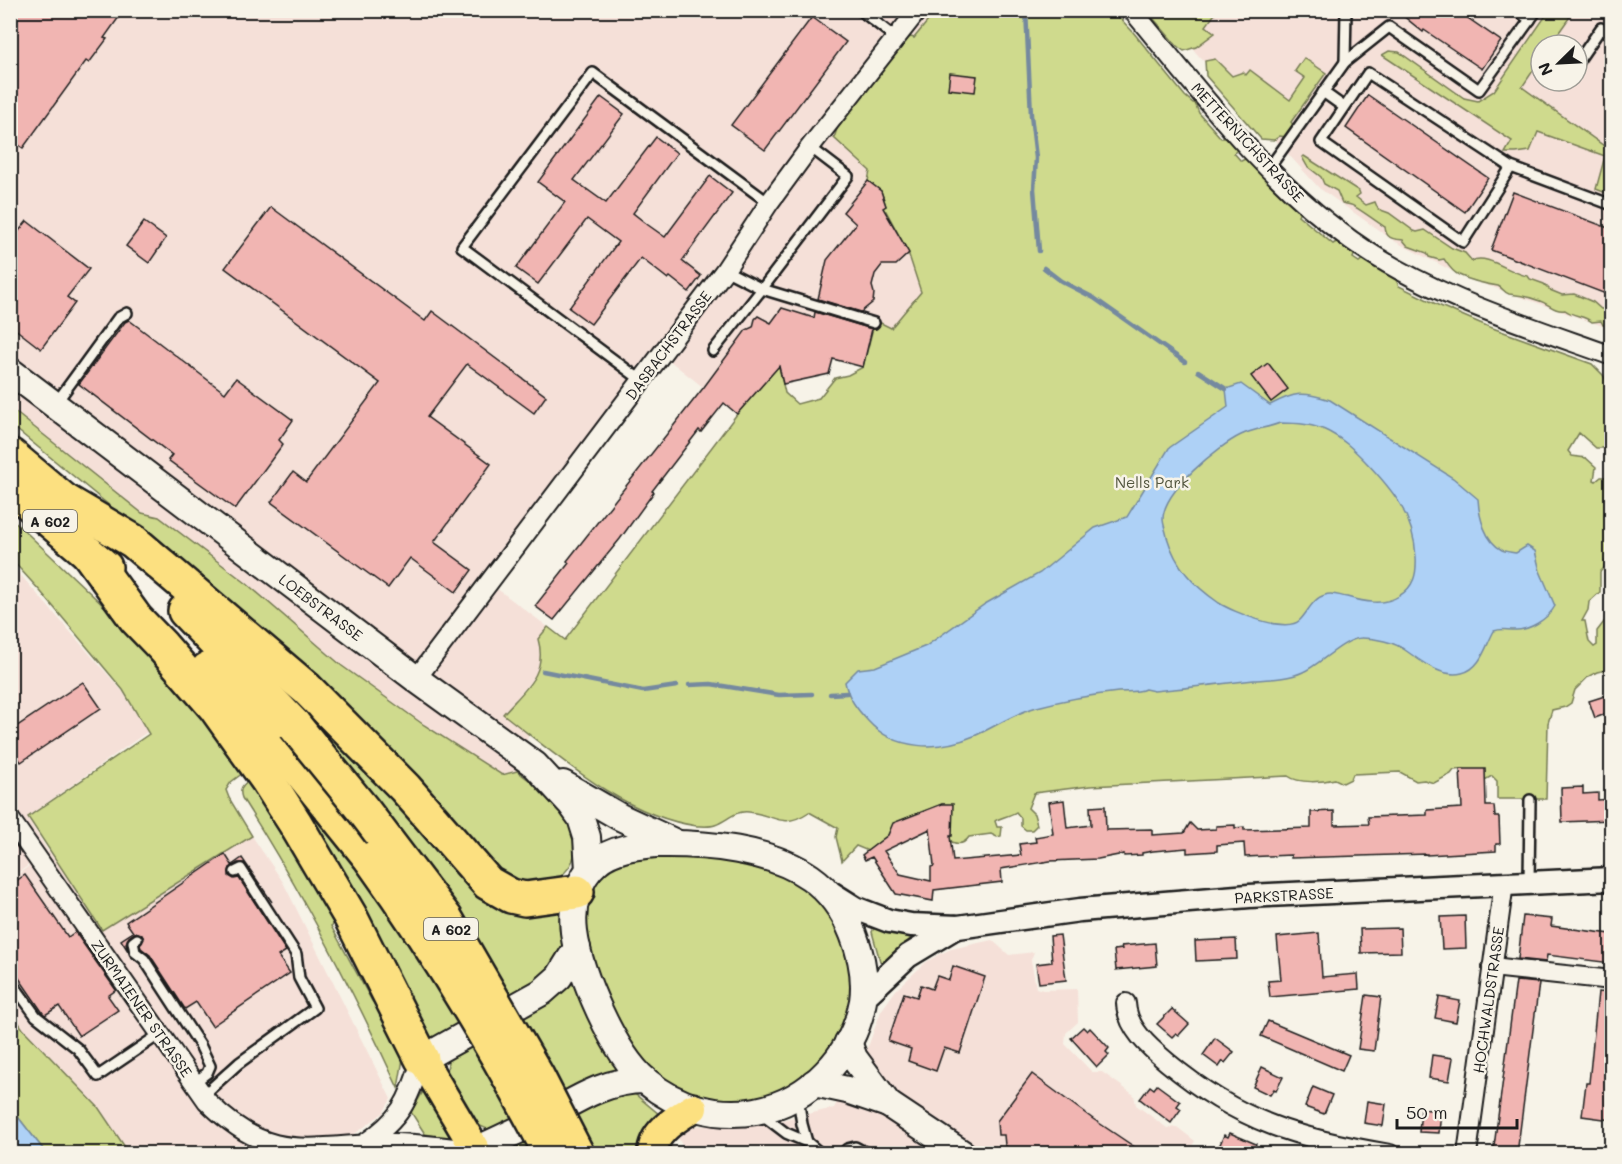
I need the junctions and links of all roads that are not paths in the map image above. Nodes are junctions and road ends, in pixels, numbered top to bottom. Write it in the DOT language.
graph roads {
  1 [pos="860,10"];
  2 [pos="918,10"];
  3 [pos="1132,10"];
  4 [pos="1346,10"];
  5 [pos="1517,10"];
  6 [pos="1537,10"];
  7 [pos="1530,20"];
  8 [pos="1611,36"];
  9 [pos="896,38"];
  10 [pos="1589,45"];
  11 [pos="1345,62"];
  12 [pos="1323,92"];
  13 [pos="1344,107"];
  14 [pos="810,147"];
  15 [pos="1511,167"];
  16 [pos="1269,168"];
  17 [pos="769,203"];
  18 [pos="1611,205"];
  19 [pos="725,270"];
  20 [pos="762,289"];
  21 [pos="127,313"];
  22 [pos="874,323"];
  23 [pos="713,351"];
  24 [pos="1611,356"];
  25 [pos="10,371"];
  26 [pos="641,380"];
  27 [pos="55,405"];
  28 [pos="10,455"];
  29 [pos="10,487"];
  30 [pos="67,502"];
  31 [pos="416,680"];
  32 [pos="271,749"];
  33 [pos="535,765"];
  34 [pos="1530,800"];
  35 [pos="10,819"];
  36 [pos="677,844"];
  37 [pos="235,872"];
  38 [pos="1611,879"];
  39 [pos="583,881"];
  40 [pos="1529,882"];
  41 [pos="1504,883"];
  42 [pos="823,888"];
  43 [pos="958,927"];
  44 [pos="137,939"];
  45 [pos="577,948"];
  46 [pos="1492,966"];
  47 [pos="10,980"];
  48 [pos="1611,980"];
  49 [pos="863,998"];
  50 [pos="1126,1004"];
  51 [pos="160,1034"];
  52 [pos="848,1042"];
  53 [pos="422,1059"];
  54 [pos="645,1080"];
  55 [pos="194,1083"];
  56 [pos="806,1089"];
  57 [pos="207,1101"];
  58 [pos="888,1104"];
  59 [pos="693,1108"];
  60 [pos="755,1111"];
  61 [pos="807,1142"];
  62 [pos="361,1149"];
  63 [pos="952,1150"];
  64 [pos="307,1152"];
  65 [pos="477,1152"];
  66 [pos="551,1154"];
  67 [pos="578,1154"];
  68 [pos="652,1154"];
  69 [pos="821,1154"];
  70 [pos="843,1154"];
  71 [pos="868,1154"];
  72 [pos="1390,1154"];
  73 [pos="1467,1154"];
  1 -- 9 [label="lane"];
  2 -- 9 [label="street, DASBACHSTRASSE"];
  3 -- 16 [label="street, METTERNICHSTRASSE"];
  4 -- 11 [label="lane"];
  5 -- 7 [label="lane"];
  6 -- 7 [label="lane"];
  7 -- 11 [label="lane"];
  8 -- 10 [label="lane"];
  9 -- 14 [label="street, DASBACHSTRASSE"];
  11 -- 12 [label="lane"];
  12 -- 13 [label="lane"];
  12 -- 16 [label="lane"];
  13 -- 15 [label="lane"];
  13 -- 15 [label="lane"];
  14 -- 17 [label="street, DASBACHSTRASSE"];
  14 -- 20 [label="lane"];
  15 -- 18 [label="lane"];
  16 -- 24 [label="street, METTERNICHSTRASSE"];
  17 -- 19 [label="street, DASBACHSTRASSE"];
  17 -- 26 [label="lane"];
  19 -- 20 [label="lane"];
  19 -- 26 [label="street, DASBACHSTRASSE"];
  20 -- 22 [label="lane"];
  20 -- 23 [label="lane"];
  21 -- 27 [label="lane"];
  25 -- 27 [label="main road, LOEBSTRASSE"];
  26 -- 31 [label="street, DASBACHSTRASSE"];
  27 -- 31 [label="main road, LOEBSTRASSE"];
  28 -- 30 [label="highway, A 602"];
  29 -- 32 [label="highway, A 602"];
  30 -- 32 [label="highway, A 602"];
  30 -- 39 [label="highway"];
  31 -- 33 [label="main road, LOEBSTRASSE"];
  32 -- 53 [label="highway"];
  32 -- 66 [label="highway, A 602, bridge"];
  32 -- 67 [label="highway, A 602, bridge"];
  33 -- 36 [label="main road"];
  33 -- 39 [label="main road, LOEBSTRASSE"];
  34 -- 40 [label="lane"];
  35 -- 51 [label="street, ZURMAIENER STRASSE"];
  36 -- 39 [label="main road"];
  36 -- 42 [label="main road"];
  37 -- 57 [label="lane"];
  38 -- 40 [label="street, PARKSTRASSE"];
  39 -- 45 [label="main road, LOEBSTRASSE"];
  40 -- 41 [label="street, PARKSTRASSE"];
  41 -- 43 [label="street, PARKSTRASSE"];
  41 -- 46 [label="street, HOCHWALDSTRASSE"];
  42 -- 43 [label="street, PARKSTRASSE"];
  42 -- 49 [label="main road"];
  43 -- 49 [label="street, PARKSTRASSE"];
  44 -- 55 [label="lane"];
  45 -- 53 [label="main road"];
  45 -- 54 [label="main road, LOEBSTRASSE"];
  46 -- 48 [label="street"];
  46 -- 73 [label="street, HOCHWALDSTRASSE"];
  47 -- 51 [label="lane"];
  49 -- 52 [label="main road"];
  50 -- 72 [label="street"];
  51 -- 55 [label="street, ZURMAIENER STRASSE"];
  52 -- 56 [label="main road"];
  52 -- 58 [label="main road"];
  53 -- 62 [label="street, ZURMAIENER STRASSE"];
  53 -- 65 [label="main road"];
  54 -- 59 [label="main road, LOEBSTRASSE"];
  54 -- 65 [label="main road"];
  55 -- 57 [label="street, ZURMAIENER STRASSE"];
  56 -- 58 [label="main road"];
  56 -- 60 [label="main road, LOEBSTRASSE"];
  56 -- 61 [label="lane"];
  57 -- 64 [label="street, ZURMAIENER STRASSE"];
  58 -- 63 [label="main road"];
  59 -- 60 [label="main road, LOEBSTRASSE"];
  59 -- 68 [label="main road"];
  60 -- 61 [label="lane"];
  61 -- 69 [label="lane"];
  62 -- 64 [label="street, ZURMAIENER STRASSE"];
  62 -- 65 [label="street, ZURMAIENER STRASSE"];
  70 -- 71 [label="lane"];
}
